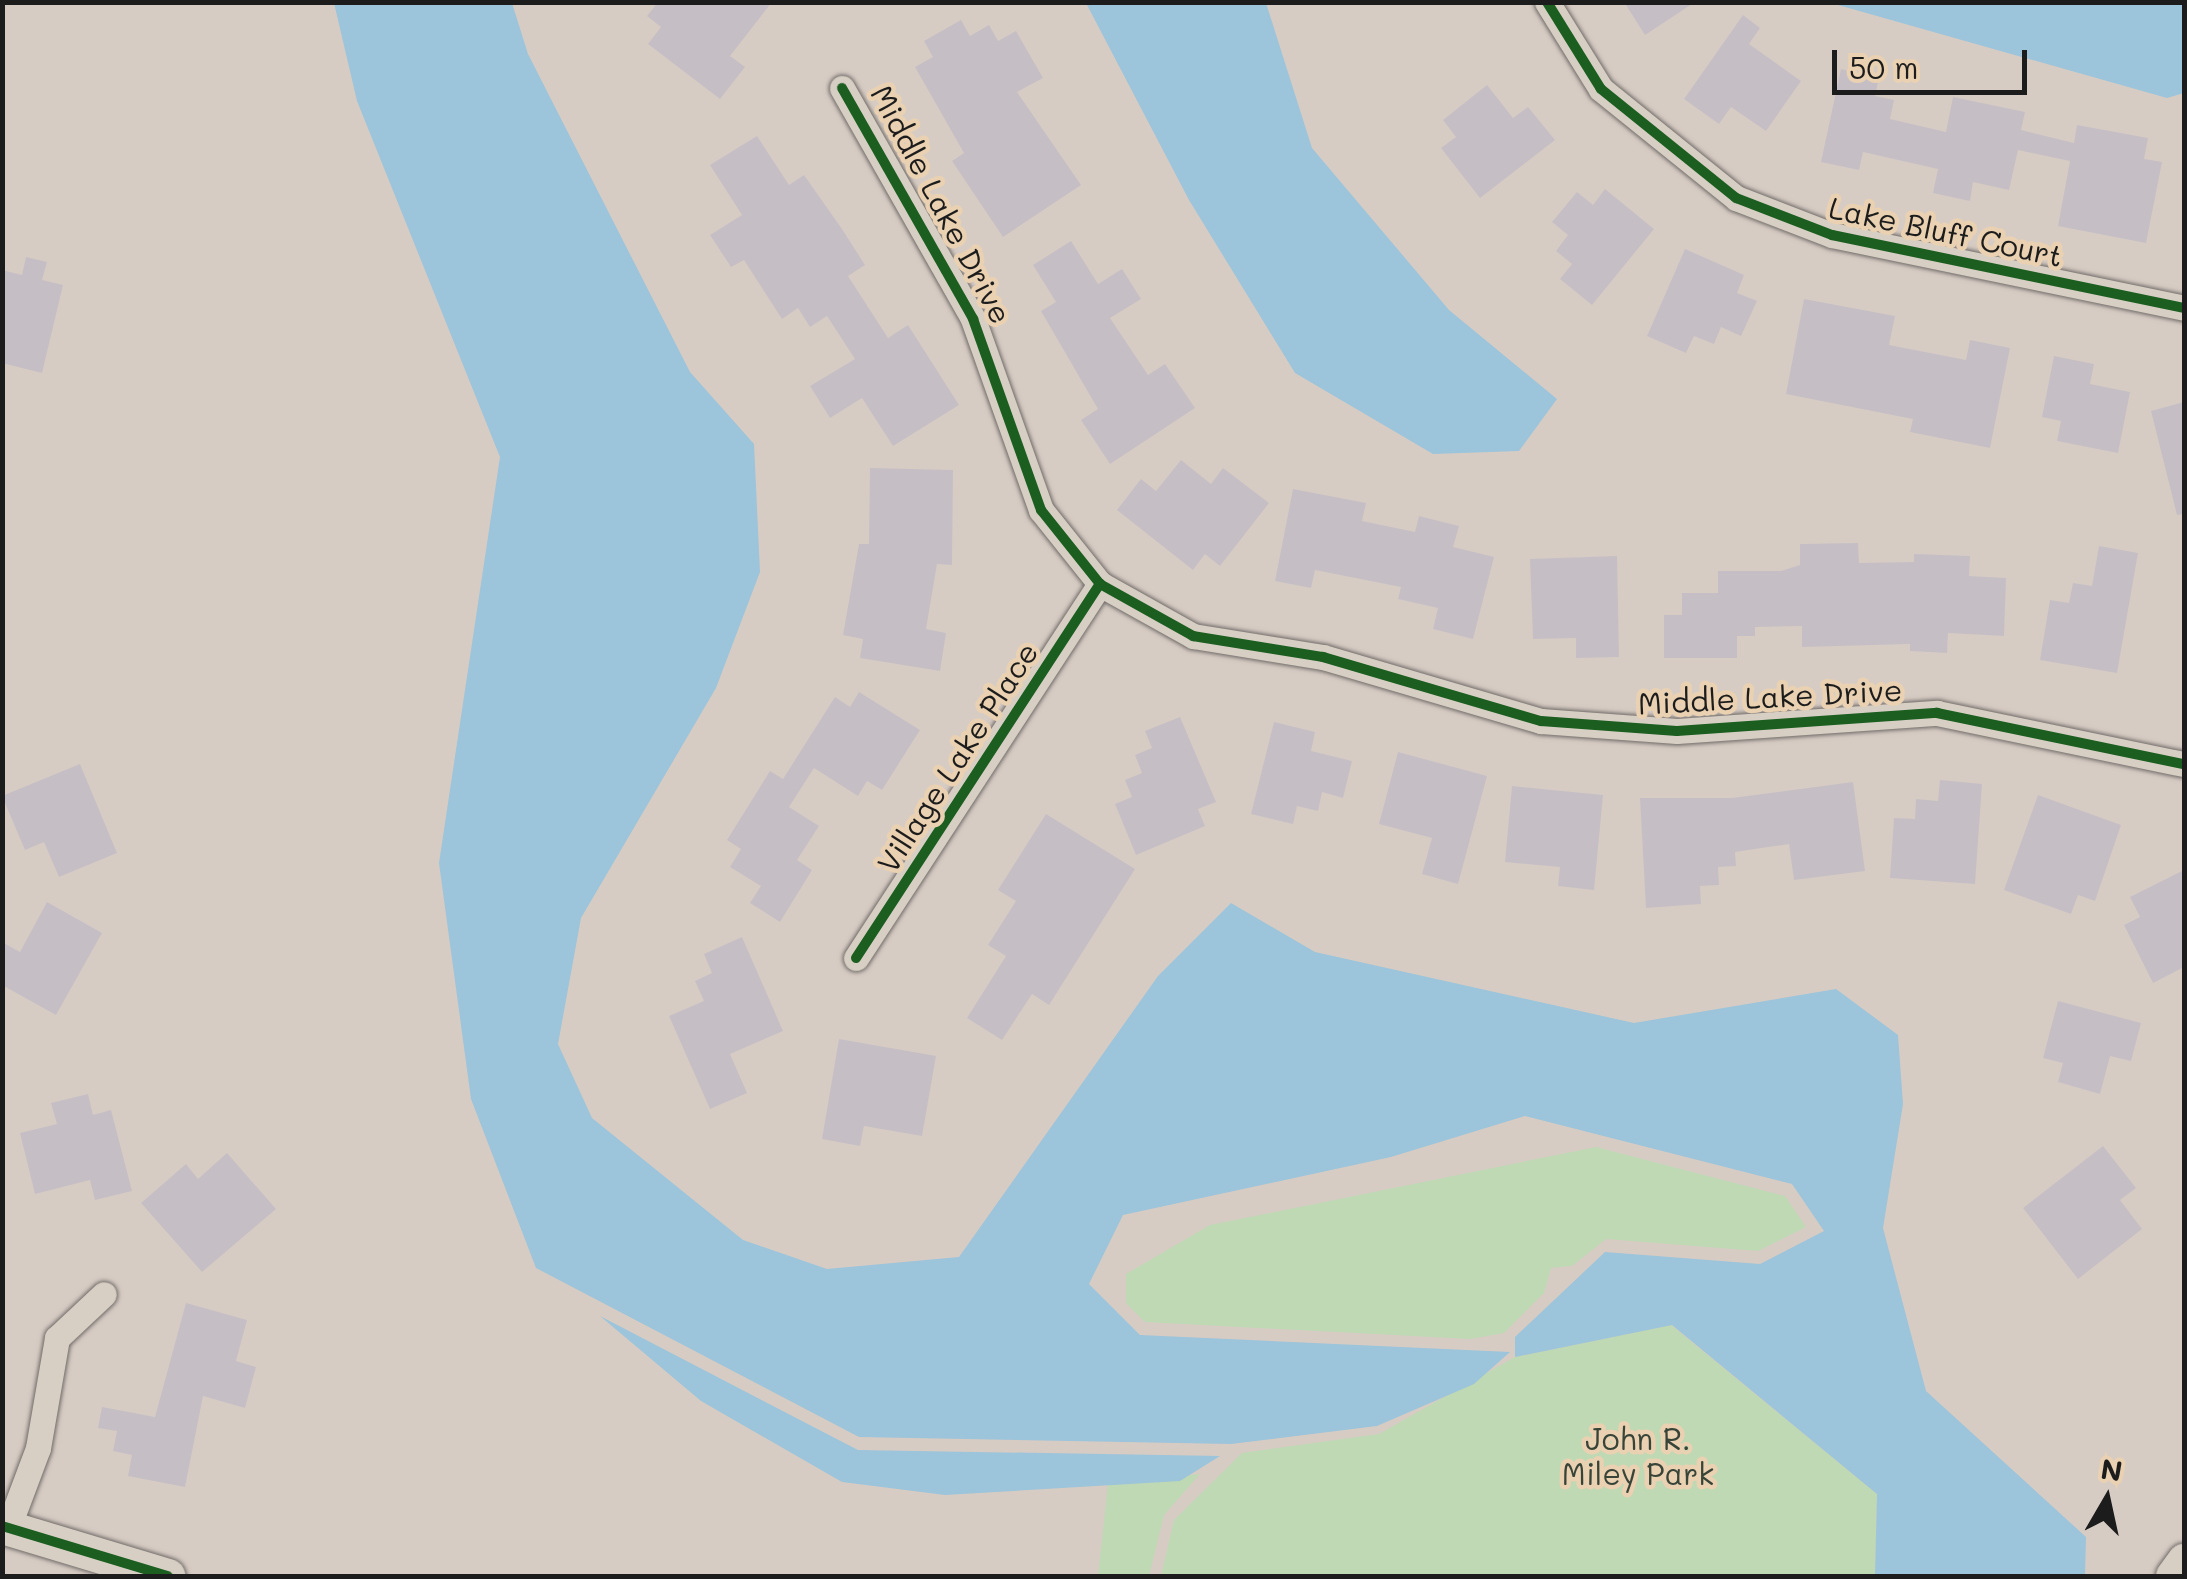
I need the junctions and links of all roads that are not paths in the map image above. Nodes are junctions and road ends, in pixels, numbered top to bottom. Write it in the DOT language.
graph roads {
  1 [pos="1546,2"];
  2 [pos="842,88"];
  3 [pos="2184,308"];
  4 [pos="1100,584"];
  5 [pos="2184,764"];
  6 [pos="856,958"];
  7 [pos="104,1294"];
  8 [pos="5,1527"];
  9 [pos="2184,1561"];
  10 [pos="168,1576"];
  11 [pos="2173,1576"];
  1 -- 3 [label="street, Lake Bluff Court"];
  2 -- 4 [label="street, Middle Lake Drive"];
  4 -- 5 [label="street, Middle Lake Drive"];
  4 -- 6 [label="street, Village Lake Place"];
  7 -- 8 [label="street"];
  8 -- 10 [label="street"];
  9 -- 11 [label="street"];
}
